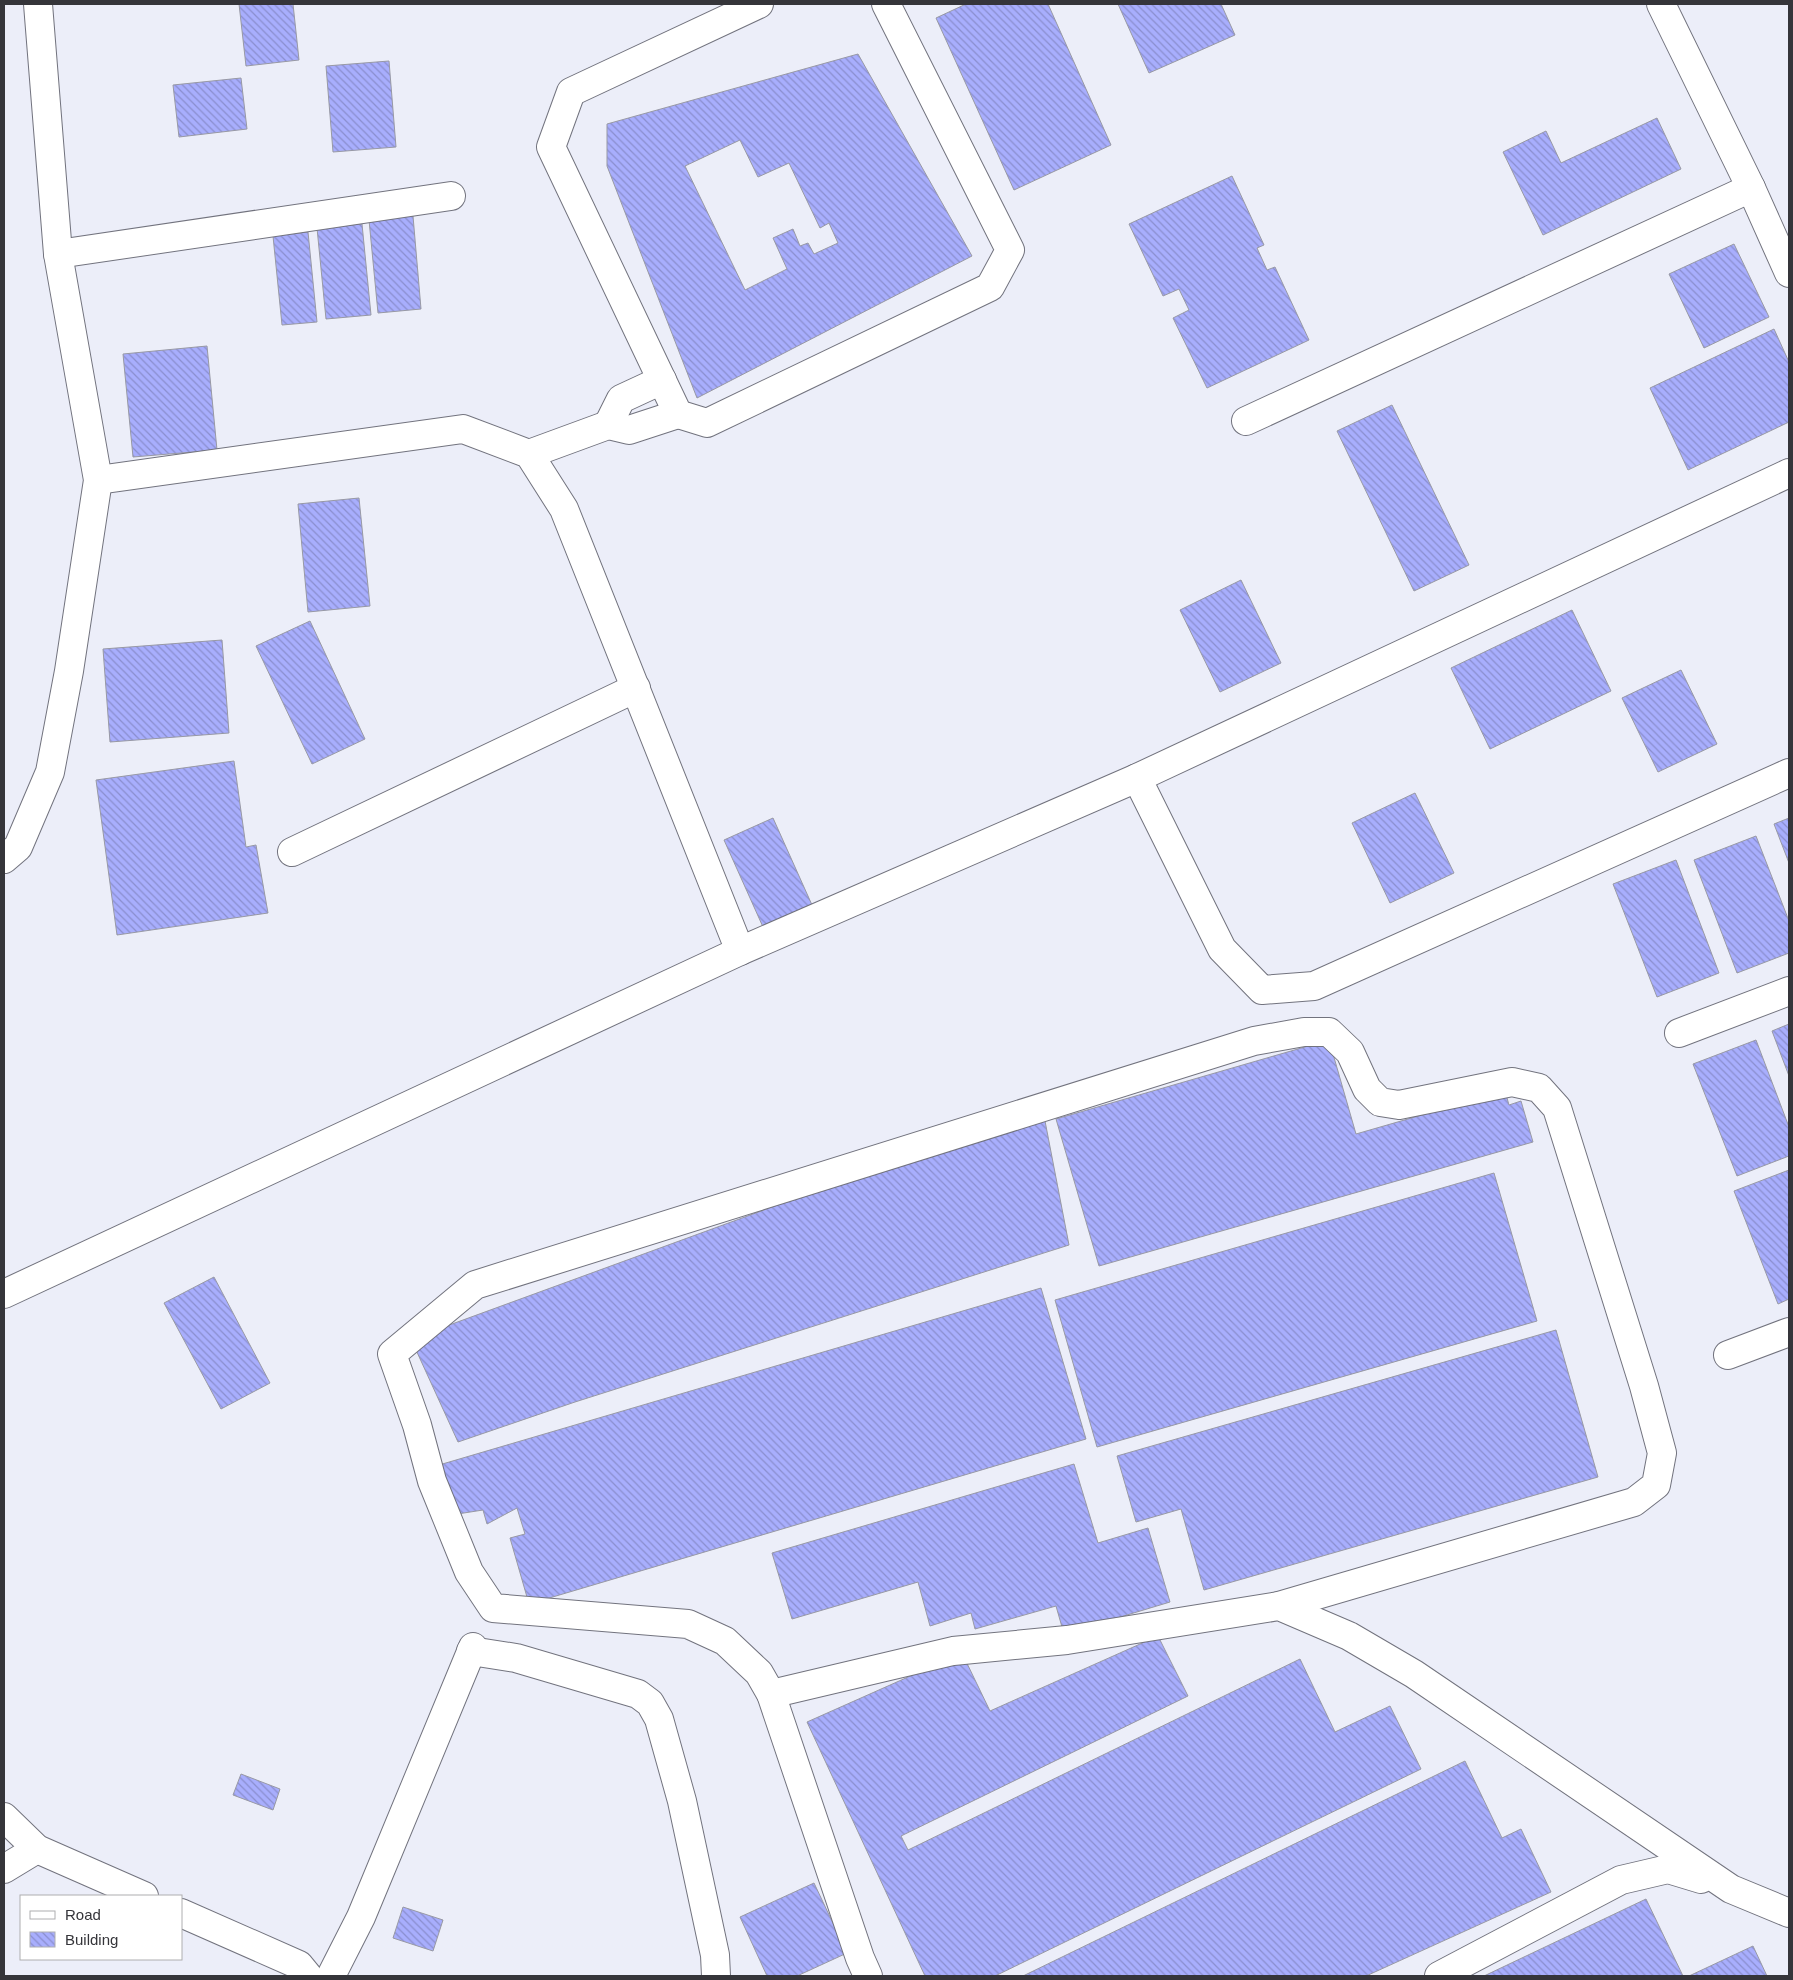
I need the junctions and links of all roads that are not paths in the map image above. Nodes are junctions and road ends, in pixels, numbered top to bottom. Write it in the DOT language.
graph roads {
  1 [pos="38,4"];
  2 [pos="759,4"];
  3 [pos="886,4"];
  4 [pos="1661,4"];
  5 [pos="1751,188"];
  6 [pos="451,196"];
  7 [pos="58,254"];
  8 [pos="1789,273"];
  9 [pos="662,380"];
  10 [pos="678,414"];
  11 [pos="1246,421"];
  12 [pos="608,425"];
  13 [pos="529,454"];
  14 [pos="1789,473"];
  15 [pos="98,480"];
  16 [pos="636,688"];
  17 [pos="1789,773"];
  18 [pos="1138,778"];
  19 [pos="292,852"];
  20 [pos="4,859"];
  21 [pos="740,951"];
  22 [pos="1789,991"];
  23 [pos="1679,1033"];
  24 [pos="4,1294"];
  25 [pos="1789,1332"];
  26 [pos="1728,1355"];
  27 [pos="1279,1606"];
  28 [pos="771,1694"];
  29 [pos="4,1818"];
  30 [pos="37,1849"];
  31 [pos="4,1869"];
  32 [pos="1732,1889"];
  33 [pos="142,1895"];
  34 [pos="182,1913"];
  35 [pos="1789,1913"];
  36 [pos="857,1970"];
  37 [pos="308,1976"];
  38 [pos="331,1976"];
  39 [pos="716,1976"];
  40 [pos="1440,1976"];
  1 -- 7 [label="street"];
  2 -- 9 [label="street"];
  3 -- 10 [label="street"];
  4 -- 5 [label="street"];
  5 -- 8 [label="street"];
  5 -- 11 [label="street"];
  6 -- 7 [label="street"];
  7 -- 15 [label="street"];
  9 -- 10 [label="street"];
  9 -- 12 [label="street"];
  10 -- 12 [label="street"];
  12 -- 13 [label="street"];
  13 -- 15 [label="street"];
  13 -- 16 [label="street"];
  14 -- 18 [label="street"];
  15 -- 20 [label="street"];
  16 -- 19 [label="street"];
  16 -- 21 [label="street"];
  17 -- 18 [label="street"];
  18 -- 21 [label="street"];
  21 -- 24 [label="street"];
  22 -- 23 [label="street"];
  25 -- 26 [label="street"];
  27 -- 28 [label="street"];
  27 -- 28 [label="street"];
  27 -- 32 [label="street"];
  28 -- 36 [label="street"];
  29 -- 30 [label="street"];
  30 -- 31 [label="street"];
  30 -- 33 [label="street"];
  32 -- 35 [label="street"];
  32 -- 40 [label="street"];
  34 -- 37 [label="street"];
  38 -- 39 [label="street"];
}
